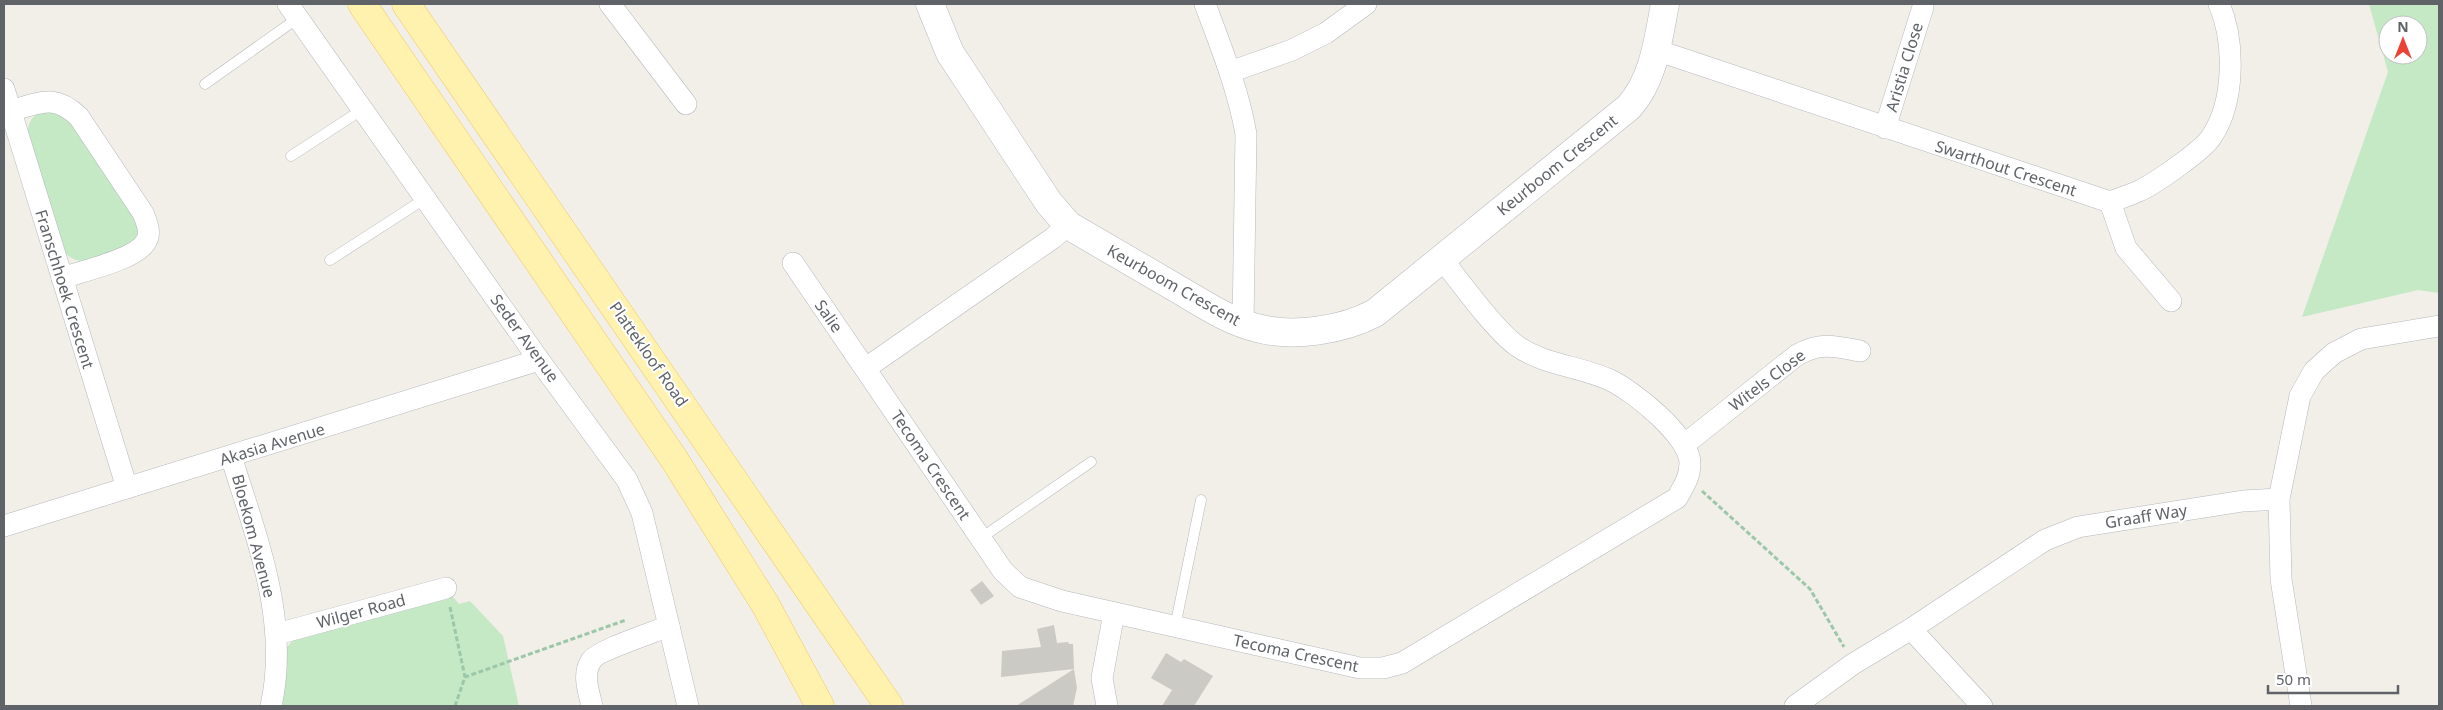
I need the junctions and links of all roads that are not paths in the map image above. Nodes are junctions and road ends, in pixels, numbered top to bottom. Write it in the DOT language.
graph roads {
  1 [pos="362,4"];
  2 [pos="406,4"];
  3 [pos="610,4"];
  4 [pos="930,4"];
  5 [pos="1205,4"];
  6 [pos="1366,4"];
  7 [pos="1665,4"];
  8 [pos="2219,4"];
  9 [pos="1923,7"];
  10 [pos="293,11"];
  11 [pos="1656,50"];
  12 [pos="1230,72"];
  13 [pos="205,84"];
  14 [pos="4,90"];
  15 [pos="686,104"];
  16 [pos="364,109"];
  17 [pos="10,111"];
  18 [pos="1885,128"];
  19 [pos="291,156"];
  20 [pos="426,198"];
  21 [pos="2110,202"];
  22 [pos="1068,225"];
  23 [pos="1442,259"];
  24 [pos="330,260"];
  25 [pos="793,263"];
  26 [pos="62,278"];
  27 [pos="2171,301"];
  28 [pos="1243,324"];
  29 [pos="2439,326"];
  30 [pos="1860,350"];
  31 [pos="539,360"];
  32 [pos="866,368"];
  33 [pos="1684,444"];
  34 [pos="231,456"];
  35 [pos="1091,462"];
  36 [pos="127,488"];
  37 [pos="2279,499"];
  38 [pos="1201,500"];
  39 [pos="4,526"];
  40 [pos="981,538"];
  41 [pos="446,588"];
  42 [pos="1114,614"];
  43 [pos="669,626"];
  44 [pos="1175,627"];
  45 [pos="1911,629"];
  46 [pos="277,634"];
  47 [pos="271,706"];
  48 [pos="592,706"];
  49 [pos="688,706"];
  50 [pos="820,706"];
  51 [pos="890,706"];
  52 [pos="1107,706"];
  53 [pos="1795,706"];
  54 [pos="1982,706"];
  55 [pos="2301,706"];
  1 -- 50 [label="main road"];
  2 -- 51 [label="main road, Plattekloof Road"];
  3 -- 15 [label="street"];
  4 -- 22 [label="street, Keurboom Crescent"];
  5 -- 12 [label="street"];
  6 -- 12 [label="street"];
  7 -- 11 [label="street, Keurboom Crescent"];
  8 -- 21 [label="street"];
  9 -- 18 [label="street, Aristia Close"];
  10 -- 13 [label="lane"];
  10 -- 16 [label="street, Seder Avenue"];
  11 -- 18 [label="street, Swarthout Crescent"];
  11 -- 23 [label="street, Keurboom Crescent"];
  12 -- 28 [label="street"];
  14 -- 17 [label="street, Franschhoek Crescent"];
  16 -- 19 [label="lane"];
  16 -- 20 [label="street, Seder Avenue"];
  17 -- 26 [label="street, Franschhoek Crescent"];
  17 -- 26 [label="street"];
  18 -- 21 [label="street, Swarthout Crescent"];
  20 -- 24 [label="lane"];
  20 -- 31 [label="street, Seder Avenue"];
  21 -- 27 [label="street"];
  22 -- 28 [label="street, Keurboom Crescent"];
  22 -- 32 [label="street"];
  23 -- 28 [label="street, Keurboom Crescent"];
  23 -- 33 [label="street"];
  25 -- 32 [label="street, Salie"];
  26 -- 36 [label="street, Franschhoek Crescent"];
  29 -- 37 [label="street"];
  30 -- 33 [label="street, Witels Close"];
  31 -- 34 [label="street, Akasia Avenue"];
  31 -- 43 [label="street, Seder Avenue"];
  32 -- 40 [label="street, Tecoma Crescent"];
  33 -- 44 [label="street, Tecoma Crescent"];
  34 -- 36 [label="street, Akasia Avenue"];
  34 -- 46 [label="street, Bloekom Avenue"];
  35 -- 40 [label="lane"];
  36 -- 39 [label="street, Akasia Avenue"];
  37 -- 45 [label="street, Graaff Way"];
  37 -- 55 [label="street"];
  38 -- 44 [label="lane"];
  40 -- 42 [label="street, Tecoma Crescent"];
  41 -- 46 [label="street, Wilger Road"];
  42 -- 44 [label="street, Tecoma Crescent"];
  42 -- 52 [label="street"];
  43 -- 48 [label="street"];
  43 -- 49 [label="street, Seder Avenue"];
  45 -- 53 [label="street, Graaff Way"];
  45 -- 54 [label="street"];
  46 -- 47 [label="street, Bloekom Avenue"];
}
